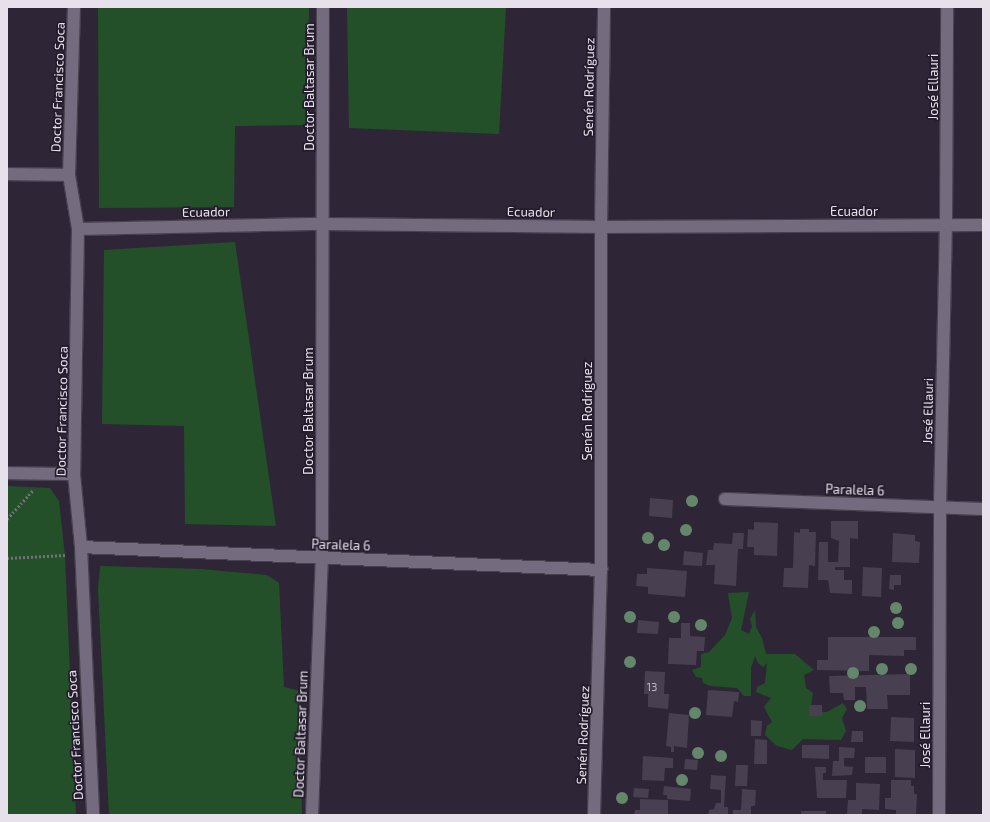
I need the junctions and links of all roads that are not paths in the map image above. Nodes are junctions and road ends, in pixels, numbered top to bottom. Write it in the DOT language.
graph roads {
  1 [pos="74,7"];
  2 [pos="323,7"];
  3 [pos="604,7"];
  4 [pos="947,7"];
  5 [pos="7,174"];
  6 [pos="69,175"];
  7 [pos="323,224"];
  8 [pos="946,224"];
  9 [pos="983,225"];
  10 [pos="601,227"];
  11 [pos="78,229"];
  12 [pos="7,473"];
  13 [pos="74,474"];
  14 [pos="725,499"];
  15 [pos="940,507"];
  16 [pos="983,509"];
  17 [pos="80,547"];
  18 [pos="322,559"];
  19 [pos="601,570"];
  20 [pos="93,815"];
  21 [pos="312,815"];
  22 [pos="594,815"];
  23 [pos="939,815"];
  1 -- 6 [label="street, Doctor Francisco Soca"];
  2 -- 7 [label="street, Doctor Baltasar Brum"];
  3 -- 10 [label="street, Senén Rodríguez"];
  4 -- 8 [label="street, José Ellauri"];
  5 -- 6 [label="street"];
  6 -- 11 [label="street, Doctor Francisco Soca"];
  7 -- 10 [label="street, Ecuador"];
  7 -- 11 [label="street, Ecuador"];
  7 -- 18 [label="street, Doctor Baltasar Brum"];
  8 -- 9 [label="street, Ecuador"];
  8 -- 10 [label="street, Ecuador"];
  8 -- 15 [label="street, José Ellauri"];
  10 -- 19 [label="street, Senén Rodríguez"];
  11 -- 13 [label="street, Doctor Francisco Soca"];
  12 -- 13 [label="street"];
  13 -- 17 [label="street, Doctor Francisco Soca"];
  14 -- 15 [label="street, Paralela 6"];
  15 -- 16 [label="street, Paralela 6"];
  15 -- 23 [label="street, José Ellauri"];
  17 -- 18 [label="street, Paralela 6"];
  17 -- 20 [label="street, Doctor Francisco Soca"];
  18 -- 19 [label="street, Paralela 6"];
  18 -- 21 [label="street, Doctor Baltasar Brum"];
  19 -- 22 [label="street, Senén Rodríguez"];
}
